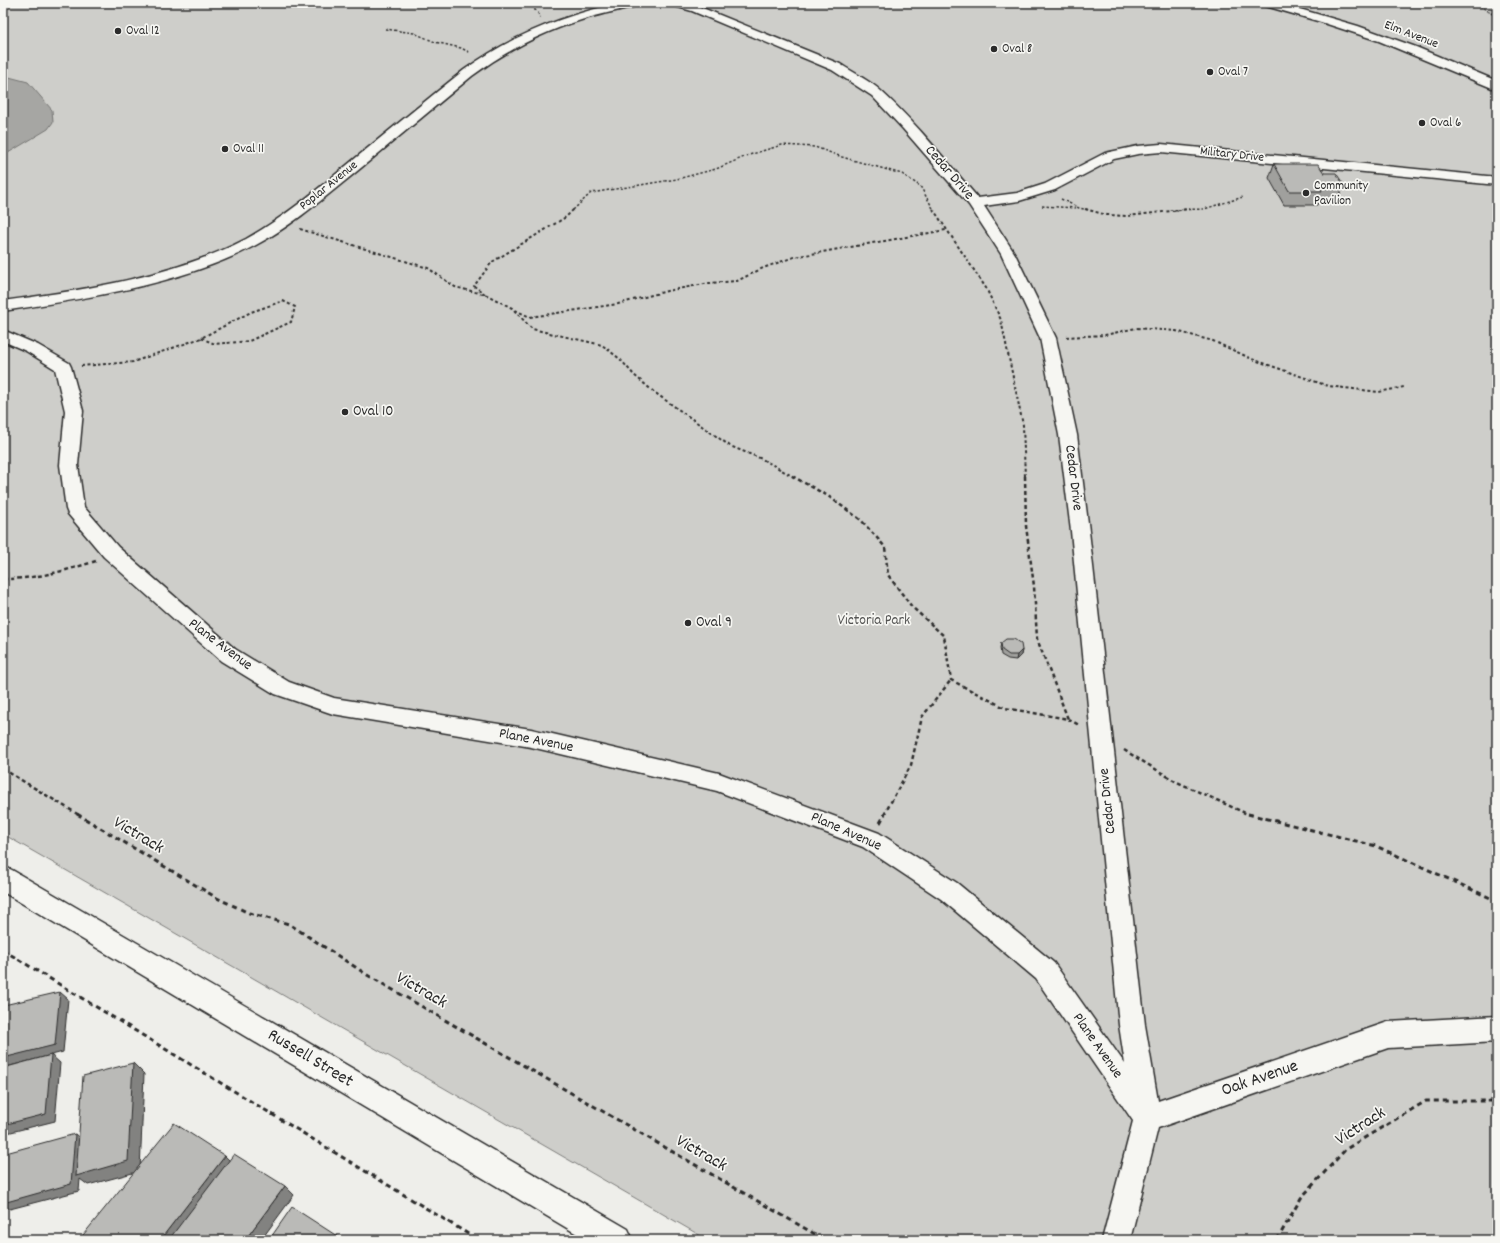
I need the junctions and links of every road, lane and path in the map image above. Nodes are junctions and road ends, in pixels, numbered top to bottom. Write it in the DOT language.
graph roads {
  1 [pos="675,3"];
  2 [pos="1266,3"];
  3 [pos="1476,3"];
  4 [pos="631,4"];
  5 [pos="692,6"];
  6 [pos="1497,17"];
  7 [pos="385,29"];
  8 [pos="484,61"];
  9 [pos="1497,86"];
  10 [pos="1497,181"];
  11 [pos="1034,193"];
  12 [pos="1243,197"];
  13 [pos="975,203"];
  14 [pos="283,223"];
  15 [pos="946,230"];
  16 [pos="487,295"];
  17 [pos="3,306"];
  18 [pos="512,308"];
  19 [pos="3,335"];
  20 [pos="201,338"];
  21 [pos="1048,338"];
  22 [pos="63,367"];
  23 [pos="1404,387"];
  24 [pos="111,552"];
  25 [pos="3,578"];
  26 [pos="951,680"];
  27 [pos="1068,719"];
  28 [pos="1101,736"];
  29 [pos="3,769"];
  30 [pos="871,840"];
  31 [pos="3,878"];
  32 [pos="1497,901"];
  33 [pos="3,950"];
  34 [pos="1497,1029"];
  35 [pos="1497,1101"];
  36 [pos="1147,1118"];
  37 [pos="478,1240"];
  38 [pos="617,1240"];
  39 [pos="824,1240"];
  40 [pos="1116,1240"];
  41 [pos="1277,1240"];
  1 -- 5 [label="street, Cedar Drive"];
  2 -- 9 [label="street, Elm Avenue"];
  3 -- 6 [label="path"];
  4 -- 8 [label="street, Poplar Avenue"];
  5 -- 13 [label="street, Cedar Drive"];
  7 -- 8 [label="path"];
  8 -- 14 [label="street, Poplar Avenue"];
  10 -- 11 [label="street, Military Drive"];
  11 -- 12 [label="path"];
  11 -- 13 [label="street, Military Drive"];
  13 -- 21 [label="street, Cedar Drive"];
  14 -- 16 [label="path"];
  14 -- 17 [label="street, Poplar Avenue"];
  15 -- 16 [label="path"];
  15 -- 18 [label="path"];
  15 -- 27 [label="path"];
  16 -- 18 [label="path"];
  18 -- 26 [label="path"];
  19 -- 22 [label="street"];
  20 -- 20 [label="path"];
  20 -- 22 [label="path"];
  21 -- 23 [label="path"];
  21 -- 28 [label="street, Cedar Drive"];
  22 -- 24 [label="street, Plane Avenue"];
  24 -- 25 [label="path"];
  24 -- 30 [label="street, Plane Avenue"];
  26 -- 27 [label="path"];
  26 -- 30 [label="path"];
  27 -- 28 [label="path"];
  28 -- 32 [label="path"];
  28 -- 36 [label="street, Cedar Drive"];
  29 -- 39 [label="path, Victrack"];
  30 -- 36 [label="street, Plane Avenue"];
  31 -- 38 [label="main road, Russell Street"];
  33 -- 37 [label="path"];
  34 -- 36 [label="street, Oak Avenue"];
  35 -- 41 [label="path, Victrack"];
  36 -- 40 [label="street"];
}
